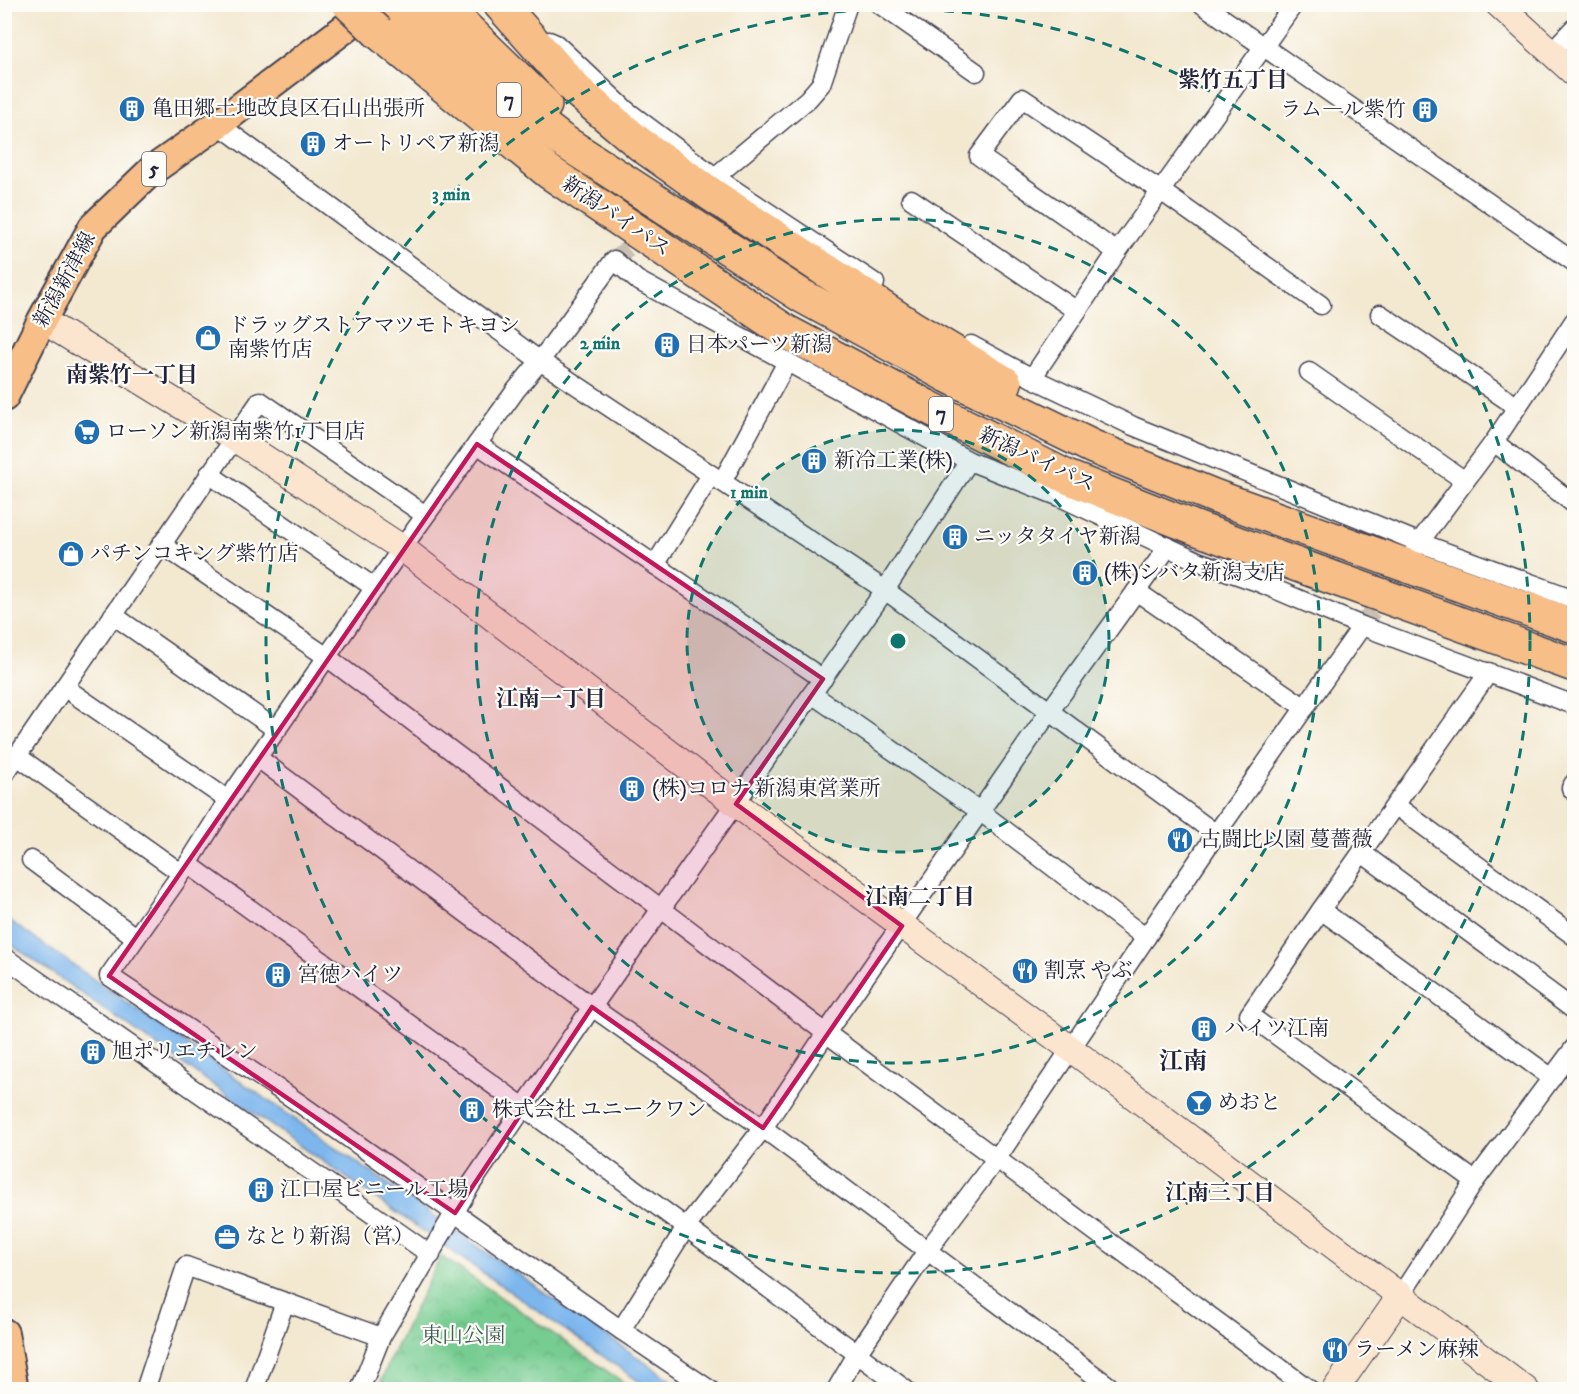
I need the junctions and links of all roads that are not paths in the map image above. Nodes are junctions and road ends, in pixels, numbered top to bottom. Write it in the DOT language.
graph roads {
  1 [pos="349,4"];
  2 [pos="441,4"];
  3 [pos="500,4"];
  4 [pos="848,4"];
  5 [pos="879,4"];
  6 [pos="1202,4"];
  7 [pos="1294,4"];
  8 [pos="1498,4"];
  9 [pos="389,14"];
  10 [pos="1575,28"];
  11 [pos="520,29"];
  12 [pos="1264,48"];
  13 [pos="1551,51"];
  14 [pos="976,72"];
  15 [pos="1575,73"];
  16 [pos="218,124"];
  17 [pos="620,177"];
  18 [pos="712,179"];
  19 [pos="1161,190"];
  20 [pos="911,199"];
  21 [pos="1117,252"];
  22 [pos="1575,262"];
  23 [pos="1321,305"];
  24 [pos="1077,311"];
  25 [pos="1380,314"];
  26 [pos="42,320"];
  27 [pos="1575,321"];
  28 [pos="540,361"];
  29 [pos="787,362"];
  30 [pos="1309,372"];
  31 [pos="1032,378"];
  32 [pos="4,397"];
  33 [pos="1516,406"];
  34 [pos="234,438"];
  35 [pos="1494,442"];
  36 [pos="477,444"];
  37 [pos="969,461"];
  38 [pos="209,474"];
  39 [pos="717,478"];
  40 [pos="1465,481"];
  41 [pos="1214,496"];
  42 [pos="1575,504"];
  43 [pos="425,515"];
  44 [pos="161,544"];
  45 [pos="1417,545"];
  46 [pos="1168,547"];
  47 [pos="402,548"];
  48 [pos="655,565"];
  49 [pos="375,588"];
  50 [pos="885,590"];
  51 [pos="1137,591"];
  52 [pos="1575,599"];
  53 [pos="113,615"];
  54 [pos="1362,626"];
  55 [pos="1575,626"];
  56 [pos="327,657"];
  57 [pos="1575,665"];
  58 [pos="1489,672"];
  59 [pos="64,687"];
  60 [pos="817,687"];
  61 [pos="1575,705"];
  62 [pos="1305,708"];
  63 [pos="1049,712"];
  64 [pos="277,730"];
  65 [pos="17,756"];
  66 [pos="258,758"];
  67 [pos="4,776"];
  68 [pos="1575,783"];
  69 [pos="1575,791"];
  70 [pos="228,800"];
  71 [pos="736,804"];
  72 [pos="1395,805"];
  73 [pos="981,812"];
  74 [pos="1216,834"];
  75 [pos="1362,853"];
  76 [pos="31,860"];
  77 [pos="184,868"];
  78 [pos="662,909"];
  79 [pos="1321,910"];
  80 [pos="902,926"];
  81 [pos="1575,936"];
  82 [pos="135,938"];
  83 [pos="1146,938"];
  84 [pos="4,957"];
  85 [pos="592,1007"];
  86 [pos="1575,1010"];
  87 [pos="826,1033"];
  88 [pos="1575,1048"];
  89 [pos="1071,1049"];
  90 [pos="1552,1078"];
  91 [pos="525,1108"];
  92 [pos="763,1128"];
  93 [pos="997,1158"];
  94 [pos="1475,1181"];
  95 [pos="455,1213"];
  96 [pos="686,1227"];
  97 [pos="927,1251"];
  98 [pos="431,1255"];
  99 [pos="1401,1295"];
  100 [pos="285,1302"];
  101 [pos="621,1330"];
  102 [pos="4,1333"];
  103 [pos="381,1337"];
  104 [pos="857,1354"];
  105 [pos="14,1389"];
  106 [pos="145,1389"];
  107 [pos="254,1389"];
  108 [pos="360,1389"];
  109 [pos="710,1389"];
  110 [pos="836,1389"];
  111 [pos="906,1389"];
  112 [pos="1114,1389"];
  113 [pos="1310,1389"];
  114 [pos="1335,1389"];
  115 [pos="1526,1389"];
  1 -- 9 [label="highway, 新潟バイパス / 7, bridge"];
  2 -- 17 [label="highway, 7"];
  3 -- 11 [label="highway, 7"];
  4 -- 18 [label="street"];
  5 -- 14 [label="street"];
  6 -- 12 [label="street"];
  7 -- 12 [label="street"];
  8 -- 13 [label="street"];
  9 -- 16 [label="main road, 新潟新津線 / 5"];
  9 -- 17 [label="highway, 新潟バイパス / 7"];
  9 -- 57 [label="highway, 新潟バイパス / 7"];
  10 -- 13 [label="street"];
  11 -- 18 [label="street"];
  11 -- 41 [label="highway, 7"];
  12 -- 19 [label="street"];
  12 -- 22 [label="street"];
  13 -- 15 [label="street"];
  16 -- 26 [label="main road, 新潟新津線 / 5"];
  16 -- 28 [label="street"];
  17 -- 41 [label="highway, 新潟バイパス / 7"];
  18 -- 31 [label="street"];
  19 -- 21 [label="street"];
  19 -- 21 [label="street"];
  19 -- 23 [label="street"];
  20 -- 24 [label="street"];
  21 -- 24 [label="street"];
  24 -- 31 [label="street"];
  25 -- 33 [label="street"];
  26 -- 32 [label="main road, 新潟新津線 / 5"];
  26 -- 34 [label="street"];
  27 -- 33 [label="street"];
  28 -- 29 [label="street"];
  28 -- 36 [label="street"];
  28 -- 39 [label="street"];
  29 -- 37 [label="street"];
  29 -- 39 [label="street"];
  30 -- 40 [label="street"];
  31 -- 45 [label="street"];
  33 -- 35 [label="street"];
  34 -- 38 [label="street"];
  34 -- 43 [label="street"];
  34 -- 47 [label="street"];
  35 -- 40 [label="street"];
  35 -- 42 [label="street"];
  36 -- 43 [label="street"];
  36 -- 48 [label="street"];
  37 -- 46 [label="street"];
  37 -- 50 [label="street"];
  38 -- 44 [label="street"];
  38 -- 49 [label="street"];
  39 -- 48 [label="street"];
  39 -- 50 [label="street"];
  40 -- 45 [label="street"];
  41 -- 55 [label="highway, 新潟バイパス / 7"];
  43 -- 47 [label="street"];
  44 -- 53 [label="street"];
  44 -- 56 [label="street"];
  45 -- 52 [label="street"];
  46 -- 51 [label="street"];
  46 -- 54 [label="street"];
  47 -- 49 [label="street"];
  47 -- 71 [label="street"];
  48 -- 60 [label="street"];
  49 -- 56 [label="street"];
  50 -- 60 [label="street"];
  50 -- 63 [label="street"];
  51 -- 62 [label="street"];
  51 -- 63 [label="street"];
  53 -- 59 [label="street"];
  53 -- 64 [label="street"];
  54 -- 58 [label="street"];
  54 -- 62 [label="street"];
  56 -- 64 [label="street"];
  56 -- 78 [label="street"];
  58 -- 61 [label="street"];
  58 -- 72 [label="street"];
  59 -- 65 [label="street"];
  59 -- 70 [label="street"];
  60 -- 71 [label="street"];
  60 -- 73 [label="street"];
  62 -- 74 [label="street"];
  63 -- 73 [label="street"];
  63 -- 74 [label="street"];
  64 -- 66 [label="street"];
  65 -- 67 [label="street"];
  65 -- 77 [label="street"];
  66 -- 70 [label="street"];
  66 -- 85 [label="street"];
  68 -- 69 [label="street"];
  70 -- 77 [label="street"];
  71 -- 78 [label="street"];
  71 -- 80 [label="street"];
  72 -- 75 [label="street"];
  72 -- 81 [label="street"];
  73 -- 80 [label="street"];
  73 -- 83 [label="street"];
  74 -- 83 [label="street"];
  75 -- 79 [label="street"];
  75 -- 86 [label="street"];
  76 -- 82 [label="street"];
  77 -- 82 [label="street"];
  77 -- 91 [label="street"];
  78 -- 85 [label="street"];
  78 -- 87 [label="street"];
  79 -- 90 [label="street"];
  79 -- 94 [label="street"];
  80 -- 87 [label="street"];
  80 -- 89 [label="street"];
  82 -- 95 [label="street"];
  83 -- 89 [label="street"];
  84 -- 98 [label="street"];
  85 -- 91 [label="street"];
  85 -- 92 [label="street"];
  87 -- 92 [label="street"];
  87 -- 93 [label="street"];
  88 -- 90 [label="street"];
  89 -- 93 [label="street"];
  89 -- 99 [label="street"];
  90 -- 94 [label="street"];
  91 -- 95 [label="street"];
  91 -- 96 [label="street"];
  92 -- 96 [label="street"];
  92 -- 97 [label="street"];
  93 -- 97 [label="street"];
  93 -- 113 [label="street"];
  94 -- 99 [label="street"];
  95 -- 98 [label="street"];
  95 -- 101 [label="street"];
  96 -- 101 [label="street"];
  96 -- 104 [label="street"];
  97 -- 104 [label="street"];
  97 -- 112 [label="street"];
  98 -- 103 [label="street"];
  99 -- 114 [label="street"];
  99 -- 115 [label="street"];
  100 -- 103 [label="street"];
  100 -- 106 [label="street"];
  100 -- 107 [label="street"];
  101 -- 109 [label="street"];
  102 -- 105 [label="main road"];
  103 -- 108 [label="street"];
  104 -- 110 [label="street"];
  104 -- 111 [label="street"];
}
